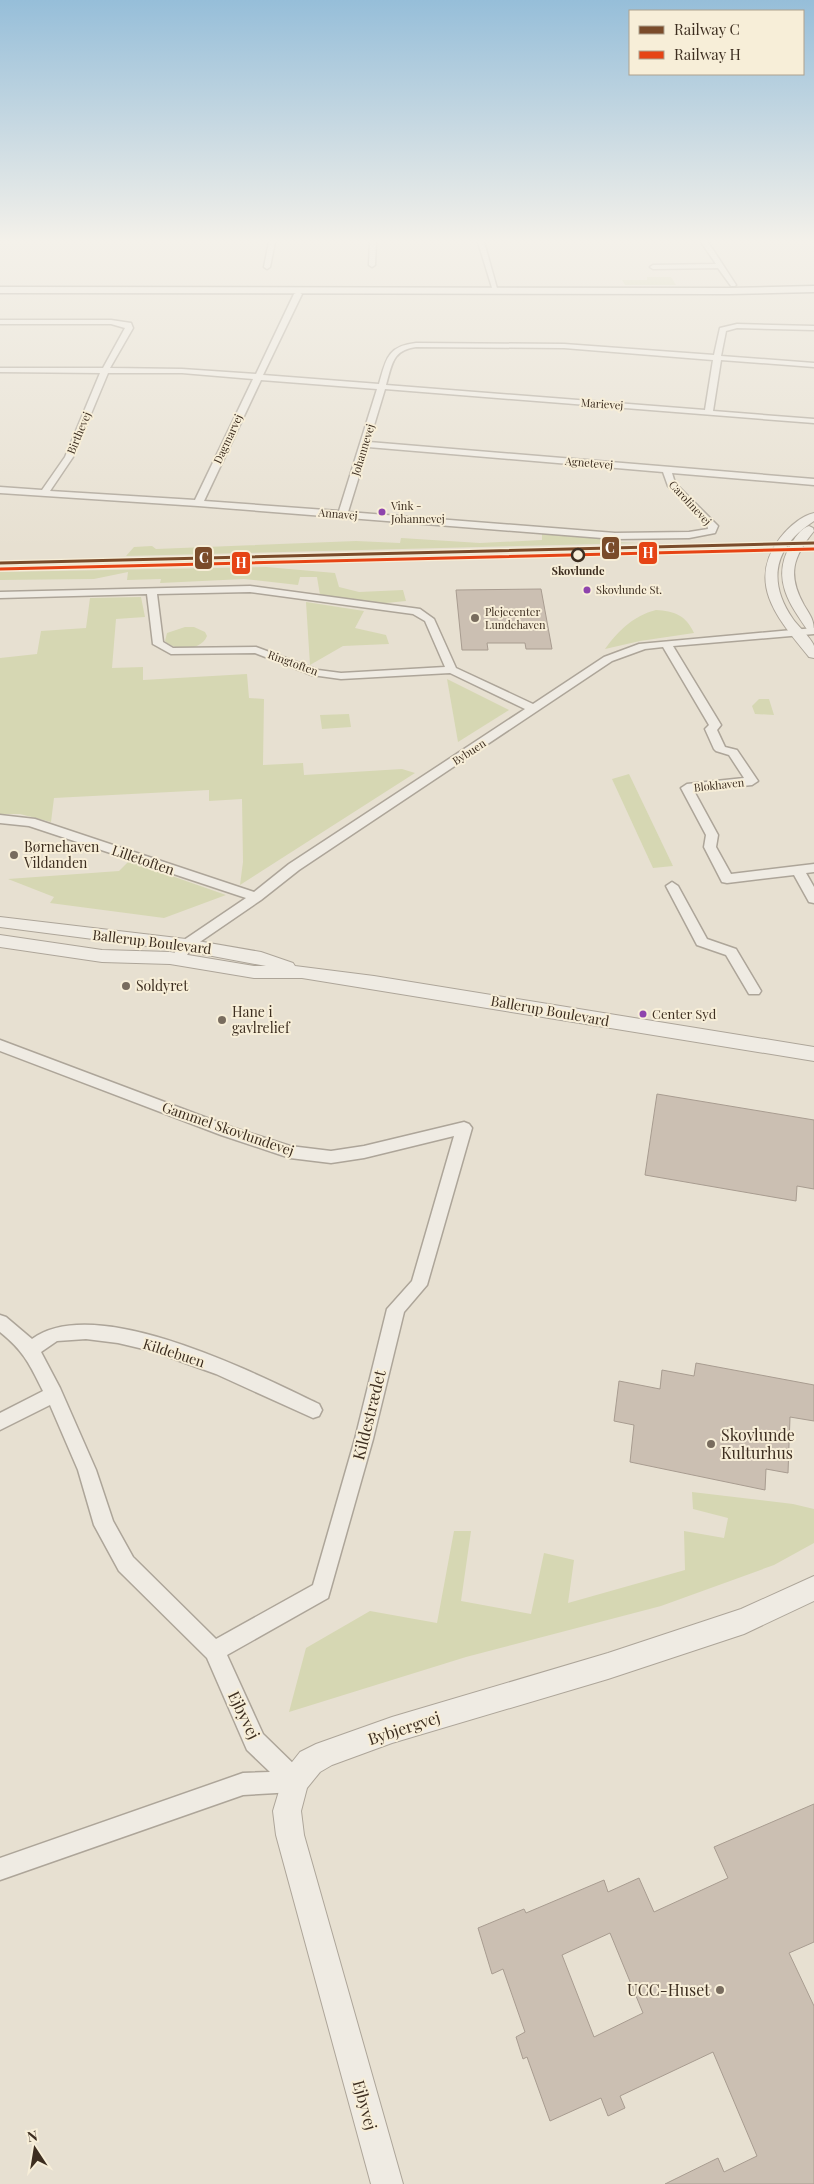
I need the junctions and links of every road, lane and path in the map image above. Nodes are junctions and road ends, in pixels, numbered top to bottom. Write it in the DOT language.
graph roads {
  1 [pos="120,344"];
  2 [pos="274,344"];
  3 [pos="720,344"];
  4 [pos="718,358"];
  5 [pos="814,365"];
  6 [pos="0,370"];
  7 [pos="105,370"];
  8 [pos="258,377"];
  9 [pos="383,387"];
  10 [pos="709,412"];
  11 [pos="814,421"];
  12 [pos="365,444"];
  13 [pos="666,469"];
  14 [pos="814,482"];
  15 [pos="0,490"];
  16 [pos="45,492"];
  17 [pos="198,503"];
  18 [pos="343,514"];
  19 [pos="814,516"];
  20 [pos="814,526"];
  21 [pos="706,534"];
  22 [pos="152,592"];
  23 [pos="0,594"];
  24 [pos="814,630"];
  25 [pos="796,632"];
  26 [pos="666,643"];
  27 [pos="814,654"];
  28 [pos="452,670"];
  29 [pos="535,709"];
  30 [pos="0,819"];
  31 [pos="814,868"];
  32 [pos="798,870"];
  33 [pos="672,886"];
  34 [pos="256,898"];
  35 [pos="814,899"];
  36 [pos="0,922"];
  37 [pos="0,941"];
  38 [pos="182,952"];
  39 [pos="754,991"];
  40 [pos="0,1045"];
  41 [pos="808,1054"];
  42 [pos="464,1128"];
  43 [pos="0,1322"];
  44 [pos="31,1350"];
  45 [pos="54,1394"];
  46 [pos="313,1410"];
  47 [pos="0,1422"];
  48 [pos="814,1588"];
  49 [pos="214,1651"];
  50 [pos="295,1781"];
  51 [pos="0,1869"];
  52 [pos="385,2183"];
  1 -- 7 [label="street, Birthevej"];
  2 -- 8 [label="street, Dagmarvej"];
  3 -- 4 [label="street"];
  4 -- 5 [label="street"];
  4 -- 9 [label="street, Johannevej"];
  4 -- 10 [label="street"];
  6 -- 7 [label="street, Marievej"];
  7 -- 8 [label="street, Marievej"];
  7 -- 16 [label="street, Birthevej"];
  8 -- 9 [label="street, Marievej"];
  8 -- 17 [label="street, Dagmarvej"];
  9 -- 10 [label="street, Marievej"];
  9 -- 12 [label="street, Johannevej"];
  10 -- 11 [label="street, Marievej"];
  12 -- 13 [label="street, Agnetevej"];
  12 -- 18 [label="street, Johannevej"];
  13 -- 14 [label="street, Agnetevej"];
  13 -- 21 [label="street, Carolinevej"];
  15 -- 16 [label="street, Annavej"];
  16 -- 17 [label="street, Annavej"];
  17 -- 18 [label="street, Annavej"];
  18 -- 21 [label="street, Annavej"];
  19 -- 25 [label="street"];
  20 -- 24 [label="street"];
  22 -- 23 [label="street"];
  22 -- 28 [label="street"];
  22 -- 28 [label="street, Ringtoften"];
  24 -- 25 [label="street, Bybuen"];
  25 -- 26 [label="street, Bybuen"];
  25 -- 27 [label="street"];
  26 -- 29 [label="street, Bybuen"];
  26 -- 32 [label="street, Blokhaven"];
  28 -- 29 [label="street, Ringtoften"];
  29 -- 34 [label="street, Bybuen"];
  30 -- 34 [label="street, Lilletoften"];
  31 -- 32 [label="street, Blokhaven"];
  32 -- 35 [label="street"];
  33 -- 39 [label="street"];
  34 -- 38 [label="street, Bybuen"];
  36 -- 38 [label="street, Ballerup Boulevard"];
  37 -- 38 [label="street, Ballerup Boulevard"];
  38 -- 41 [label="street, Ballerup Boulevard"];
  40 -- 42 [label="street, Gammel Skovlundevej"];
  42 -- 49 [label="street, Kildestrædet"];
  43 -- 44 [label="street, Ejbyvej"];
  44 -- 45 [label="street, Ejbyvej"];
  44 -- 46 [label="street, Kildebuen"];
  45 -- 47 [label="street"];
  45 -- 49 [label="street, Ejbyvej"];
  48 -- 50 [label="street, Bybjergvej"];
  49 -- 50 [label="street, Ejbyvej"];
  50 -- 51 [label="street"];
  50 -- 52 [label="street, Ejbyvej"];
}
